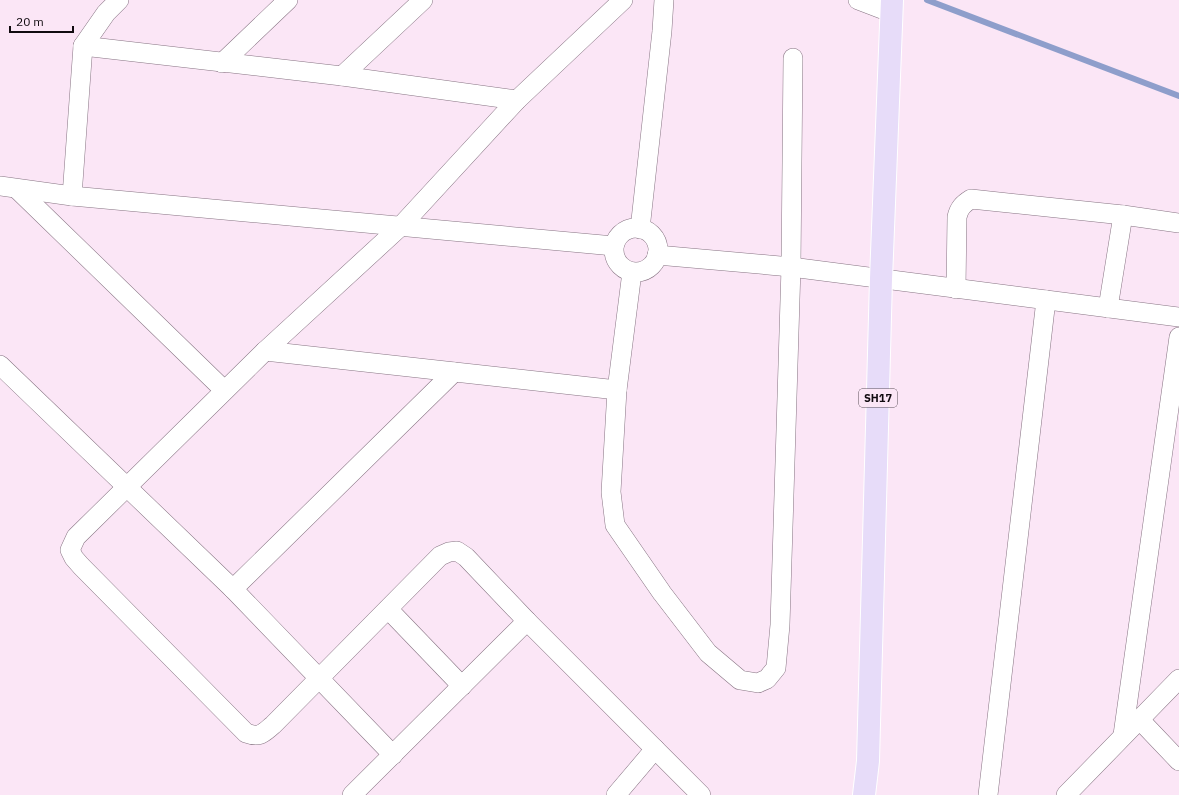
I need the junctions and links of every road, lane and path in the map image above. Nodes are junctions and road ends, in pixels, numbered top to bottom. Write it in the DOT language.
graph roads {
  1 [pos="119,0"];
  2 [pos="288,0"];
  3 [pos="423,0"];
  4 [pos="623,0"];
  5 [pos="664,0"];
  6 [pos="858,0"];
  7 [pos="892,6"];
  8 [pos="83,46"];
  9 [pos="793,58"];
  10 [pos="222,63"];
  11 [pos="342,76"];
  12 [pos="517,100"];
  13 [pos="9,188"];
  14 [pos="72,196"];
  15 [pos="1123,215"];
  16 [pos="1179,224"];
  17 [pos="400,227"];
  18 [pos="640,229"];
  19 [pos="614,246"];
  20 [pos="657,255"];
  21 [pos="791,267"];
  22 [pos="632,272"];
  23 [pos="882,279"];
  24 [pos="956,289"];
  25 [pos="1046,300"];
  26 [pos="1108,308"];
  27 [pos="1179,317"];
  28 [pos="1179,337"];
  29 [pos="265,351"];
  30 [pos="0,365"];
  31 [pos="454,372"];
  32 [pos="224,390"];
  33 [pos="617,390"];
  34 [pos="126,488"];
  35 [pos="233,589"];
  36 [pos="388,609"];
  37 [pos="527,621"];
  38 [pos="319,678"];
  39 [pos="1179,679"];
  40 [pos="462,686"];
  41 [pos="1139,719"];
  42 [pos="1123,735"];
  43 [pos="655,749"];
  44 [pos="393,755"];
  45 [pos="1179,761"];
  46 [pos="352,795"];
  47 [pos="616,795"];
  48 [pos="701,795"];
  49 [pos="864,795"];
  50 [pos="988,795"];
  51 [pos="1066,795"];
  1 -- 8 [label="street"];
  2 -- 10 [label="street"];
  3 -- 11 [label="street"];
  4 -- 12 [label="street"];
  5 -- 18 [label="street"];
  6 -- 7 [label="street"];
  7 -- 23 [label="main road, SH17"];
  8 -- 10 [label="street"];
  8 -- 14 [label="street"];
  9 -- 21 [label="street"];
  10 -- 11 [label="street"];
  11 -- 12 [label="street"];
  12 -- 17 [label="street"];
  13 -- 14 [label="street"];
  13 -- 32 [label="street"];
  14 -- 17 [label="street"];
  15 -- 16 [label="street"];
  15 -- 24 [label="street"];
  15 -- 26 [label="street"];
  17 -- 19 [label="street"];
  17 -- 29 [label="street"];
  18 -- 19 [label="street"];
  18 -- 20 [label="street"];
  19 -- 22 [label="street"];
  20 -- 21 [label="street"];
  20 -- 22 [label="street"];
  21 -- 23 [label="street"];
  21 -- 33 [label="street"];
  22 -- 33 [label="street"];
  23 -- 24 [label="street"];
  23 -- 49 [label="main road, SH17"];
  24 -- 25 [label="street"];
  25 -- 26 [label="street"];
  25 -- 50 [label="street"];
  26 -- 27 [label="street"];
  28 -- 42 [label="street"];
  29 -- 31 [label="street"];
  29 -- 32 [label="street"];
  30 -- 34 [label="street"];
  31 -- 33 [label="street"];
  31 -- 35 [label="street"];
  32 -- 34 [label="street"];
  34 -- 35 [label="street"];
  34 -- 38 [label="street"];
  35 -- 38 [label="street"];
  36 -- 37 [label="street"];
  36 -- 38 [label="street"];
  36 -- 40 [label="street"];
  37 -- 40 [label="street"];
  37 -- 43 [label="street"];
  38 -- 44 [label="street"];
  39 -- 41 [label="street"];
  40 -- 44 [label="street"];
  41 -- 42 [label="street"];
  41 -- 45 [label="street"];
  42 -- 51 [label="street"];
  43 -- 47 [label="street"];
  43 -- 48 [label="street"];
  44 -- 46 [label="street"];
}
